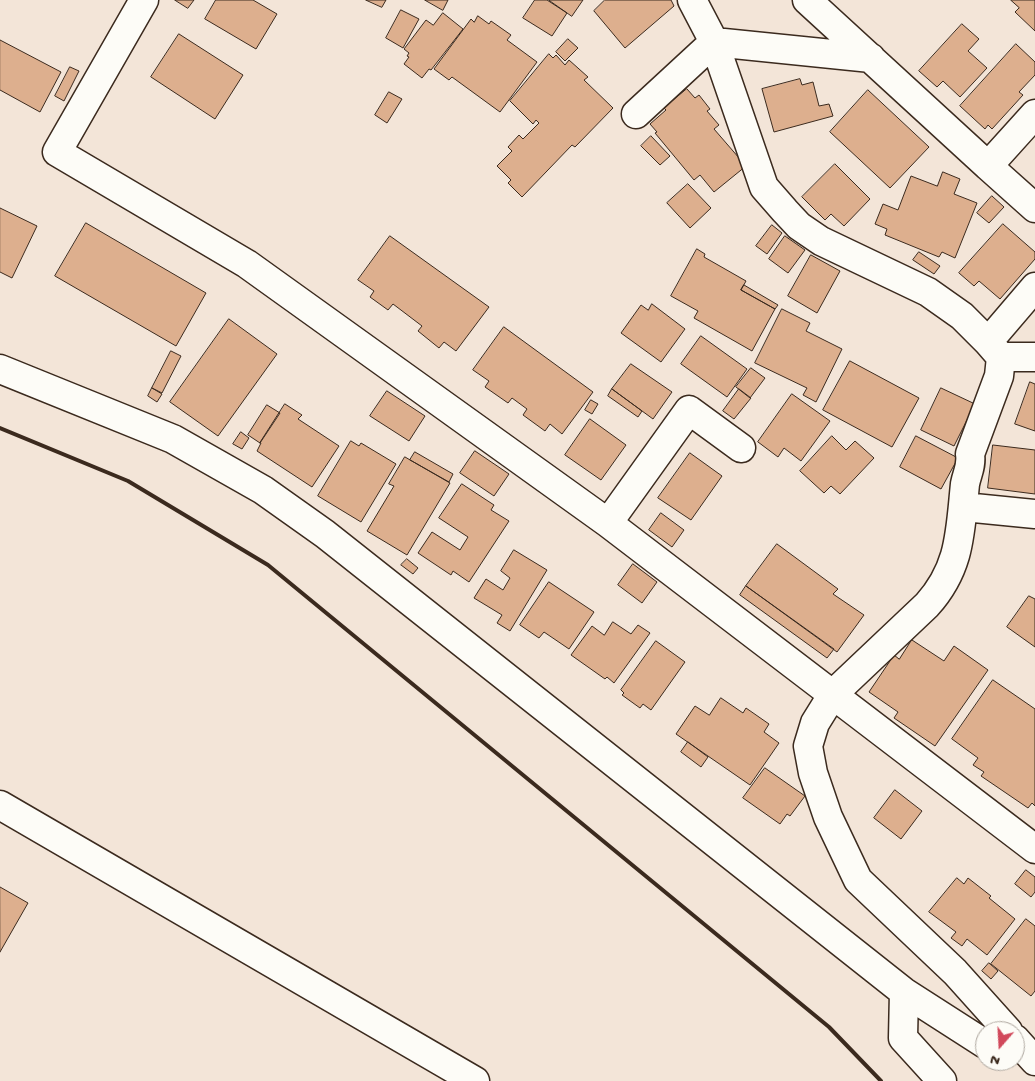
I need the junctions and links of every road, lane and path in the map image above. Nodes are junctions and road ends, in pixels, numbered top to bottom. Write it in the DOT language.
graph roads {
  1 [pos="144,0"];
  2 [pos="692,0"];
  3 [pos="807,0"];
  4 [pos="714,42"];
  5 [pos="871,58"];
  6 [pos="636,114"];
  7 [pos="1035,114"];
  8 [pos="988,166"];
  9 [pos="1035,208"];
  10 [pos="1035,287"];
  11 [pos="994,350"];
  12 [pos="1035,357"];
  13 [pos="0,369"];
  14 [pos="740,448"];
  15 [pos="964,507"];
  16 [pos="1035,514"];
  17 [pos="608,523"];
  18 [pos="834,694"];
  19 [pos="0,805"];
  20 [pos="1035,849"];
  21 [pos="904,992"];
  22 [pos="999,1021"];
  23 [pos="975,1038"];
  24 [pos="1025,1050"];
  25 [pos="1035,1061"];
  26 [pos="475,1081"];
  27 [pos="942,1081"];
  1 -- 17 [label="street"];
  2 -- 4 [label="street"];
  3 -- 5 [label="street"];
  4 -- 5 [label="street"];
  4 -- 6 [label="street"];
  4 -- 11 [label="street"];
  5 -- 8 [label="street"];
  7 -- 8 [label="street"];
  8 -- 9 [label="street"];
  10 -- 11 [label="street"];
  11 -- 12 [label="street"];
  11 -- 15 [label="street"];
  13 -- 21 [label="street"];
  14 -- 17 [label="street"];
  15 -- 16 [label="street"];
  15 -- 18 [label="street"];
  17 -- 18 [label="street"];
  18 -- 20 [label="street"];
  18 -- 22 [label="street"];
  19 -- 26 [label="street"];
  21 -- 23 [label="street"];
  21 -- 27 [label="street"];
  24 -- 25 [label="street"];
}
